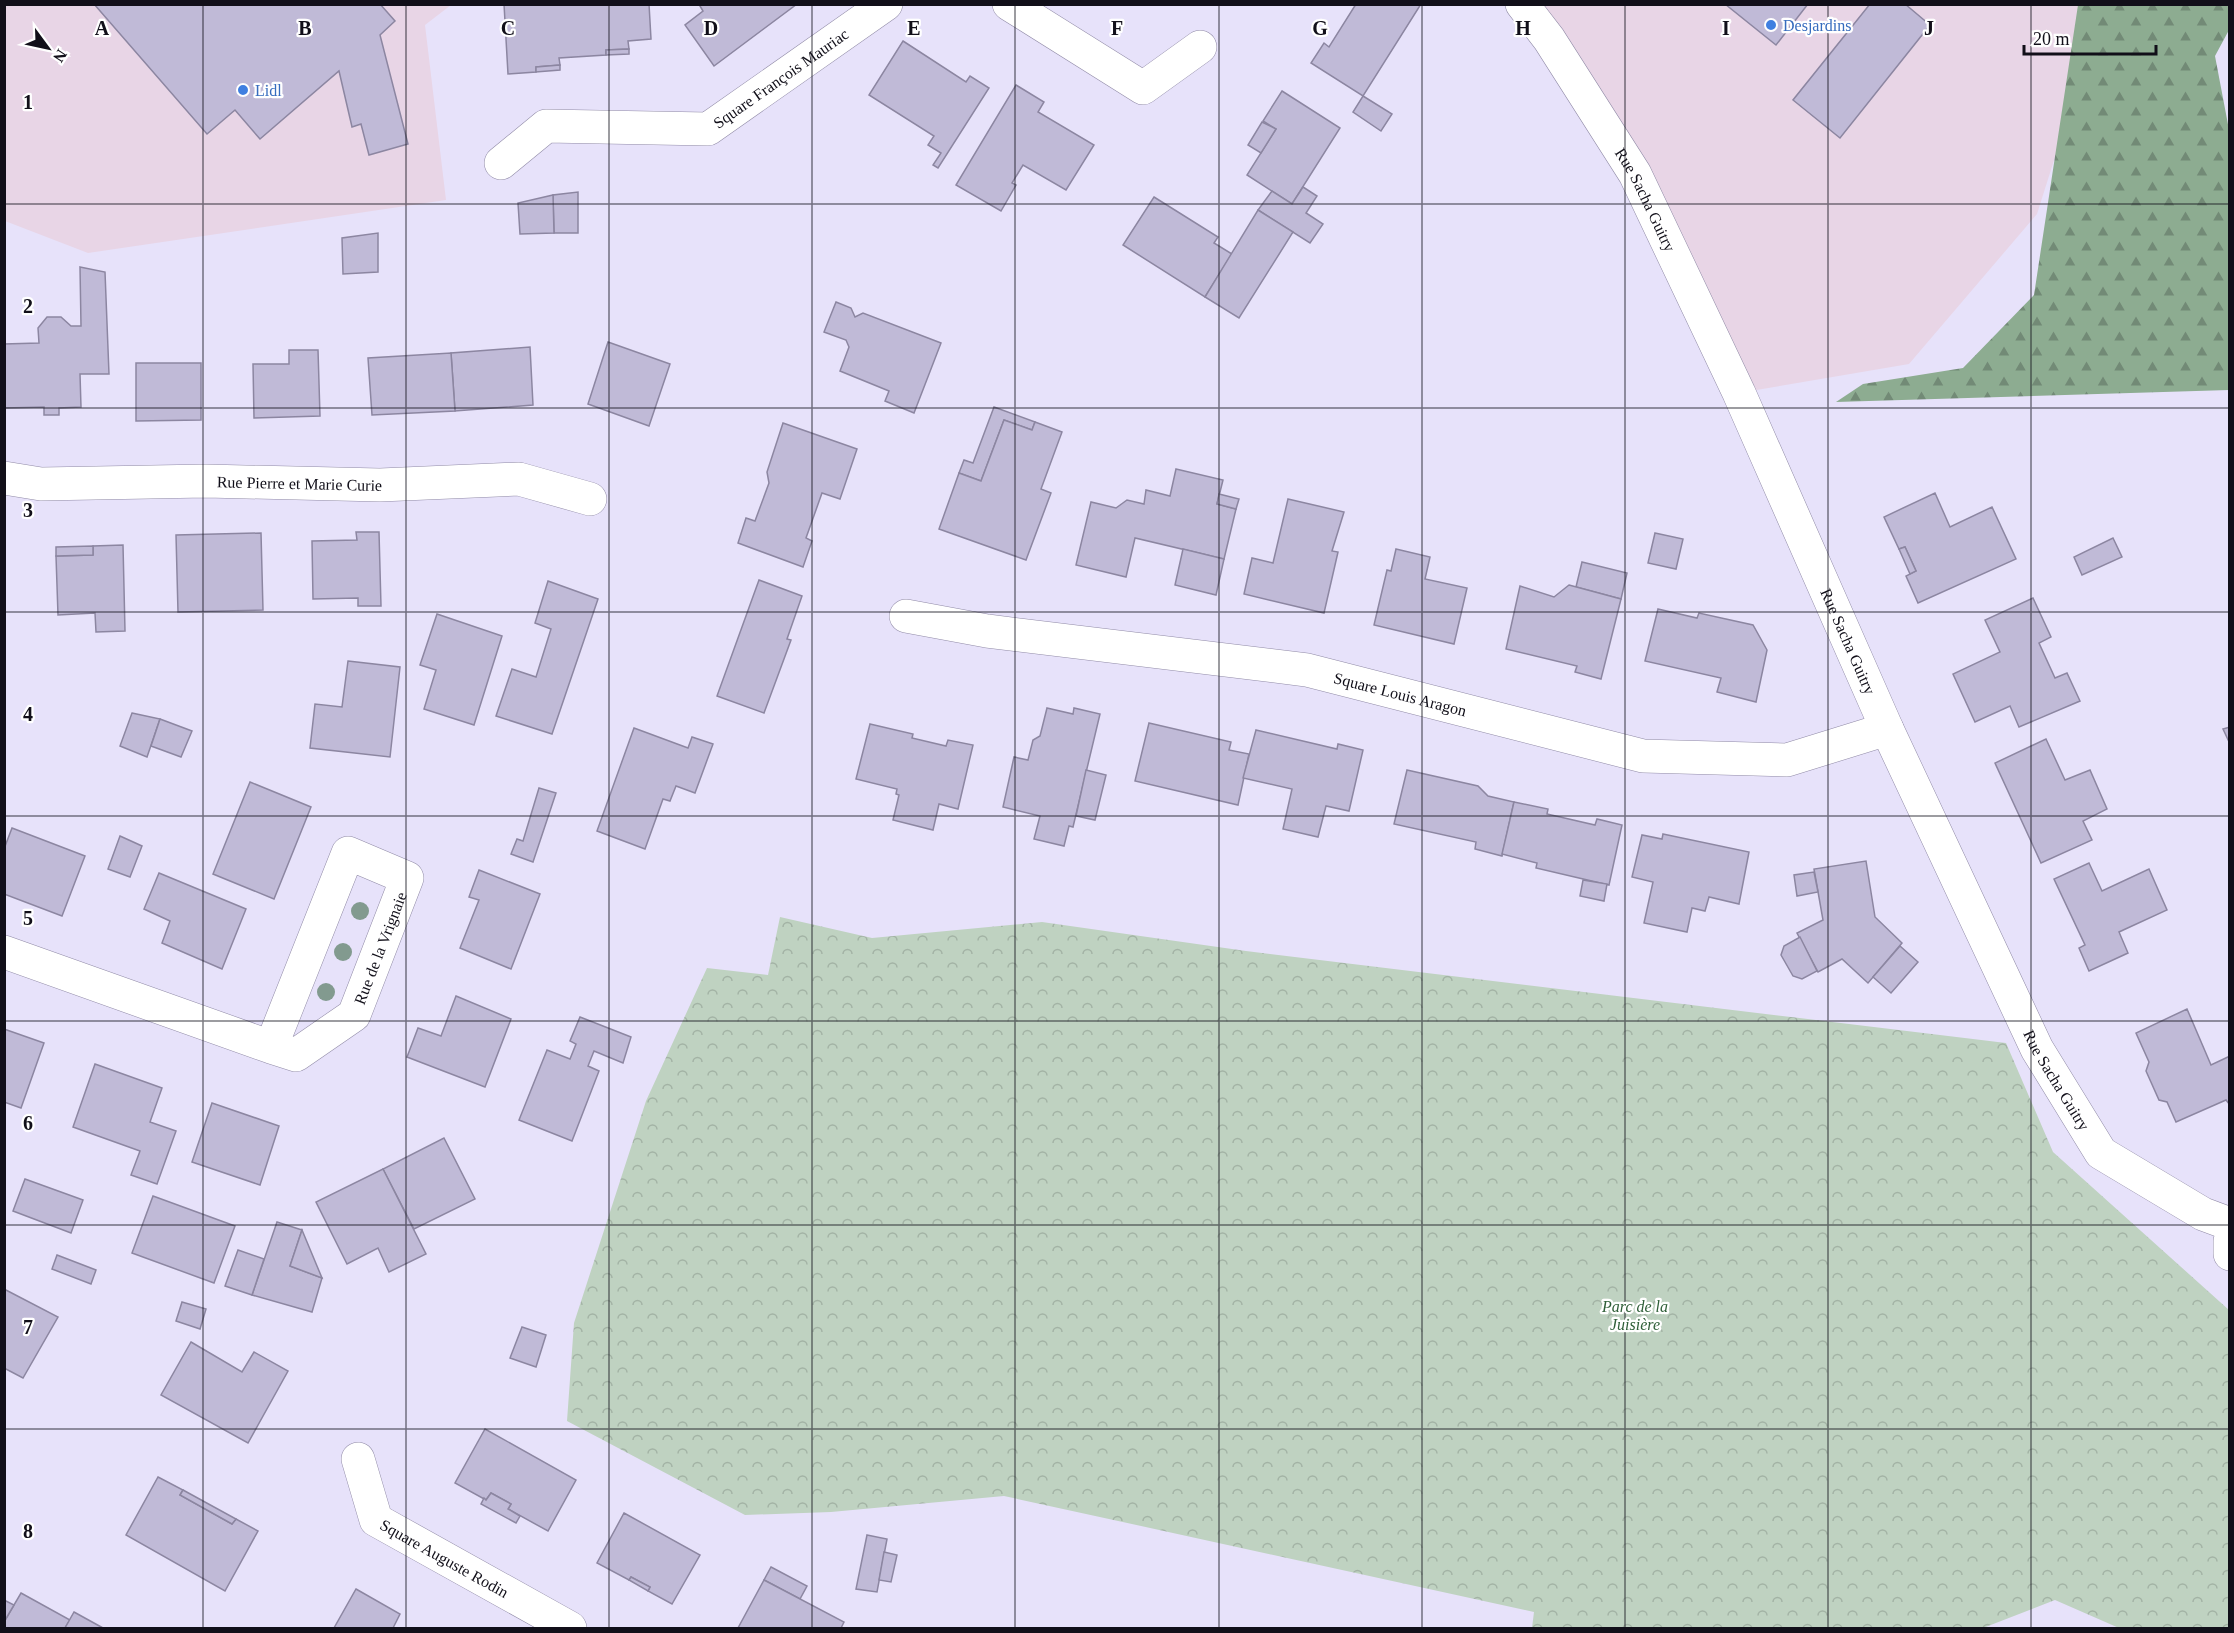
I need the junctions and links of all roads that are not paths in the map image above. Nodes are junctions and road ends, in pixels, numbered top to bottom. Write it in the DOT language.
graph roads {
  1 [pos="886,4"];
  2 [pos="1009,4"];
  3 [pos="1522,4"];
  4 [pos="1200,47"];
  5 [pos="501,163"];
  6 [pos="4,478"];
  7 [pos="590,499"];
  8 [pos="906,616"];
  9 [pos="1887,729"];
  10 [pos="4,952"];
  11 [pos="271,1047"];
  12 [pos="2229,1224"];
  13 [pos="2229,1241"];
  14 [pos="2229,1254"];
  15 [pos="358,1459"];
  16 [pos="537,1621"];
  17 [pos="570,1629"];
  1 -- 5 [label="street, Square François Mauriac"];
  2 -- 4 [label="street"];
  3 -- 9 [label="street, Rue Sacha Guitry"];
  6 -- 7 [label="street, Rue Pierre et Marie Curie"];
  8 -- 9 [label="street, Square Louis Aragon"];
  9 -- 12 [label="street, Rue Sacha Guitry"];
  10 -- 11 [label="street, Rue de la Vrignaie"];
  11 -- 11 [label="street, Rue de la Vrignaie"];
  13 -- 14 [label="street"];
  15 -- 16 [label="street, Square Auguste Rodin"];
  16 -- 17 [label="street, Square Auguste Rodin"];
}
